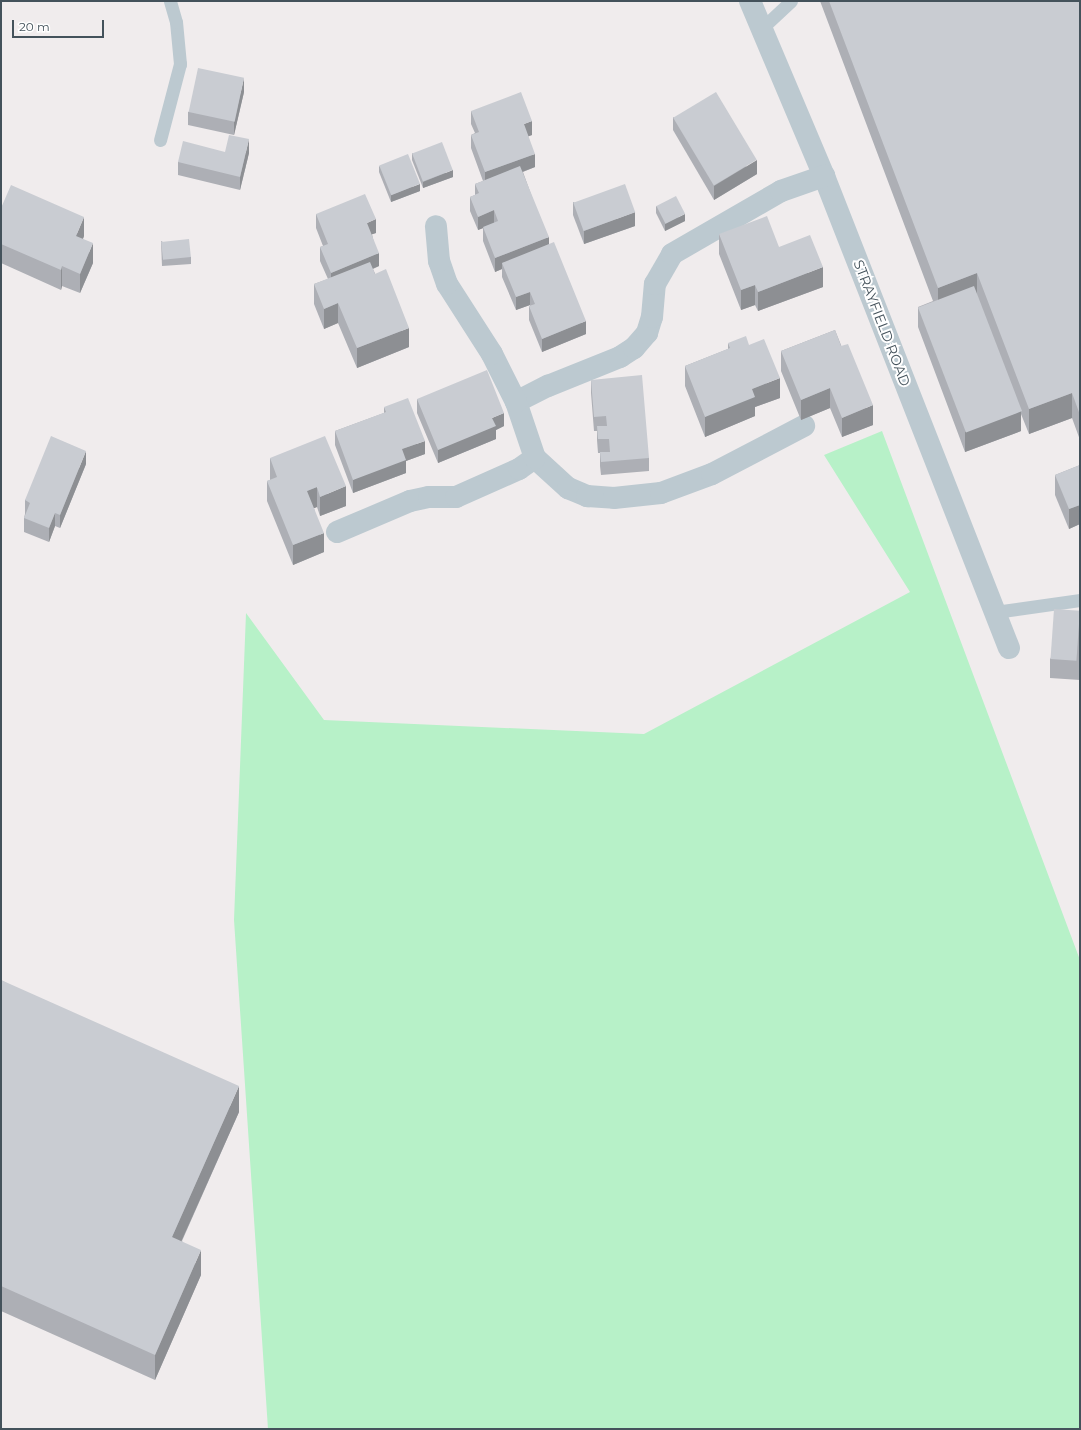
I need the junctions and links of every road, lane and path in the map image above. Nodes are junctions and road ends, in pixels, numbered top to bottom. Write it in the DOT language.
graph roads {
  1 [pos="170,1"];
  2 [pos="750,1"];
  3 [pos="791,1"];
  4 [pos="761,29"];
  5 [pos="160,140"];
  6 [pos="824,176"];
  7 [pos="436,226"];
  8 [pos="516,402"];
  9 [pos="804,426"];
  10 [pos="535,458"];
  11 [pos="337,532"];
  12 [pos="1080,600"];
  13 [pos="995,612"];
  14 [pos="1008,648"];
  1 -- 5 [label="lane"];
  2 -- 4 [label="street, STRAYFIELD ROAD"];
  3 -- 4 [label="lane"];
  4 -- 6 [label="street, STRAYFIELD ROAD"];
  6 -- 8 [label="street"];
  6 -- 13 [label="street, STRAYFIELD ROAD"];
  7 -- 8 [label="street"];
  8 -- 10 [label="street"];
  9 -- 10 [label="street"];
  10 -- 11 [label="street"];
  12 -- 13 [label="lane"];
  13 -- 14 [label="street, STRAYFIELD ROAD"];
}
